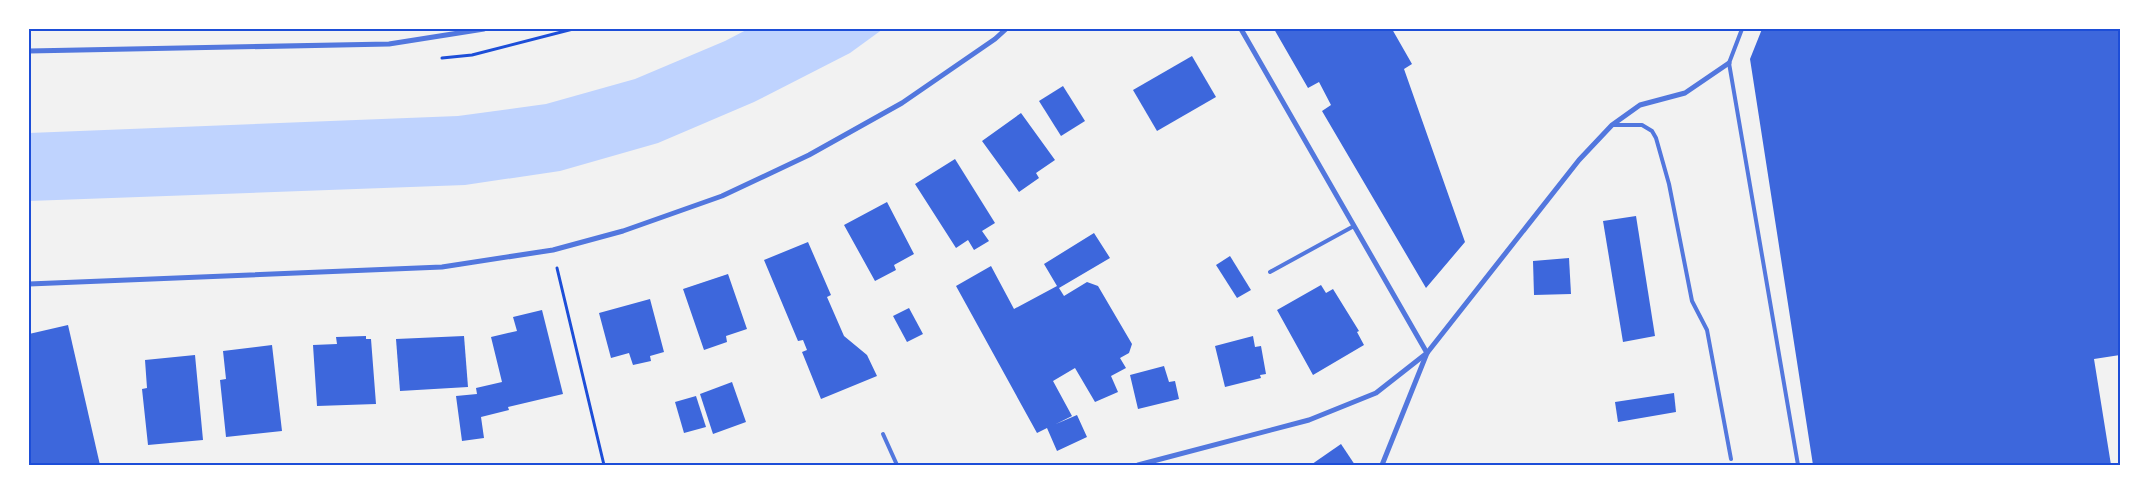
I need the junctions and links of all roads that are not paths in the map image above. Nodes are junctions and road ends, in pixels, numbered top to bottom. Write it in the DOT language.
graph roads {
  1 [pos="484,29"];
  2 [pos="1006,29"];
  3 [pos="1241,29"];
  4 [pos="1742,29"];
  5 [pos="29,51"];
  6 [pos="1729,63"];
  7 [pos="1612,125"];
  8 [pos="1354,226"];
  9 [pos="1270,272"];
  10 [pos="29,284"];
  11 [pos="1428,353"];
  12 [pos="883,434"];
  13 [pos="1731,459"];
  14 [pos="897,465"];
  15 [pos="1138,465"];
  16 [pos="1382,465"];
  17 [pos="1798,465"];
  1 -- 5 [label="street"];
  2 -- 10 [label="street"];
  3 -- 8 [label="street"];
  4 -- 6 [label="lane"];
  6 -- 7 [label="street"];
  6 -- 17 [label="lane"];
  7 -- 11 [label="street"];
  7 -- 13 [label="lane"];
  8 -- 9 [label="lane"];
  8 -- 11 [label="street"];
  11 -- 15 [label="street"];
  11 -- 16 [label="street"];
  12 -- 14 [label="lane"];
}
